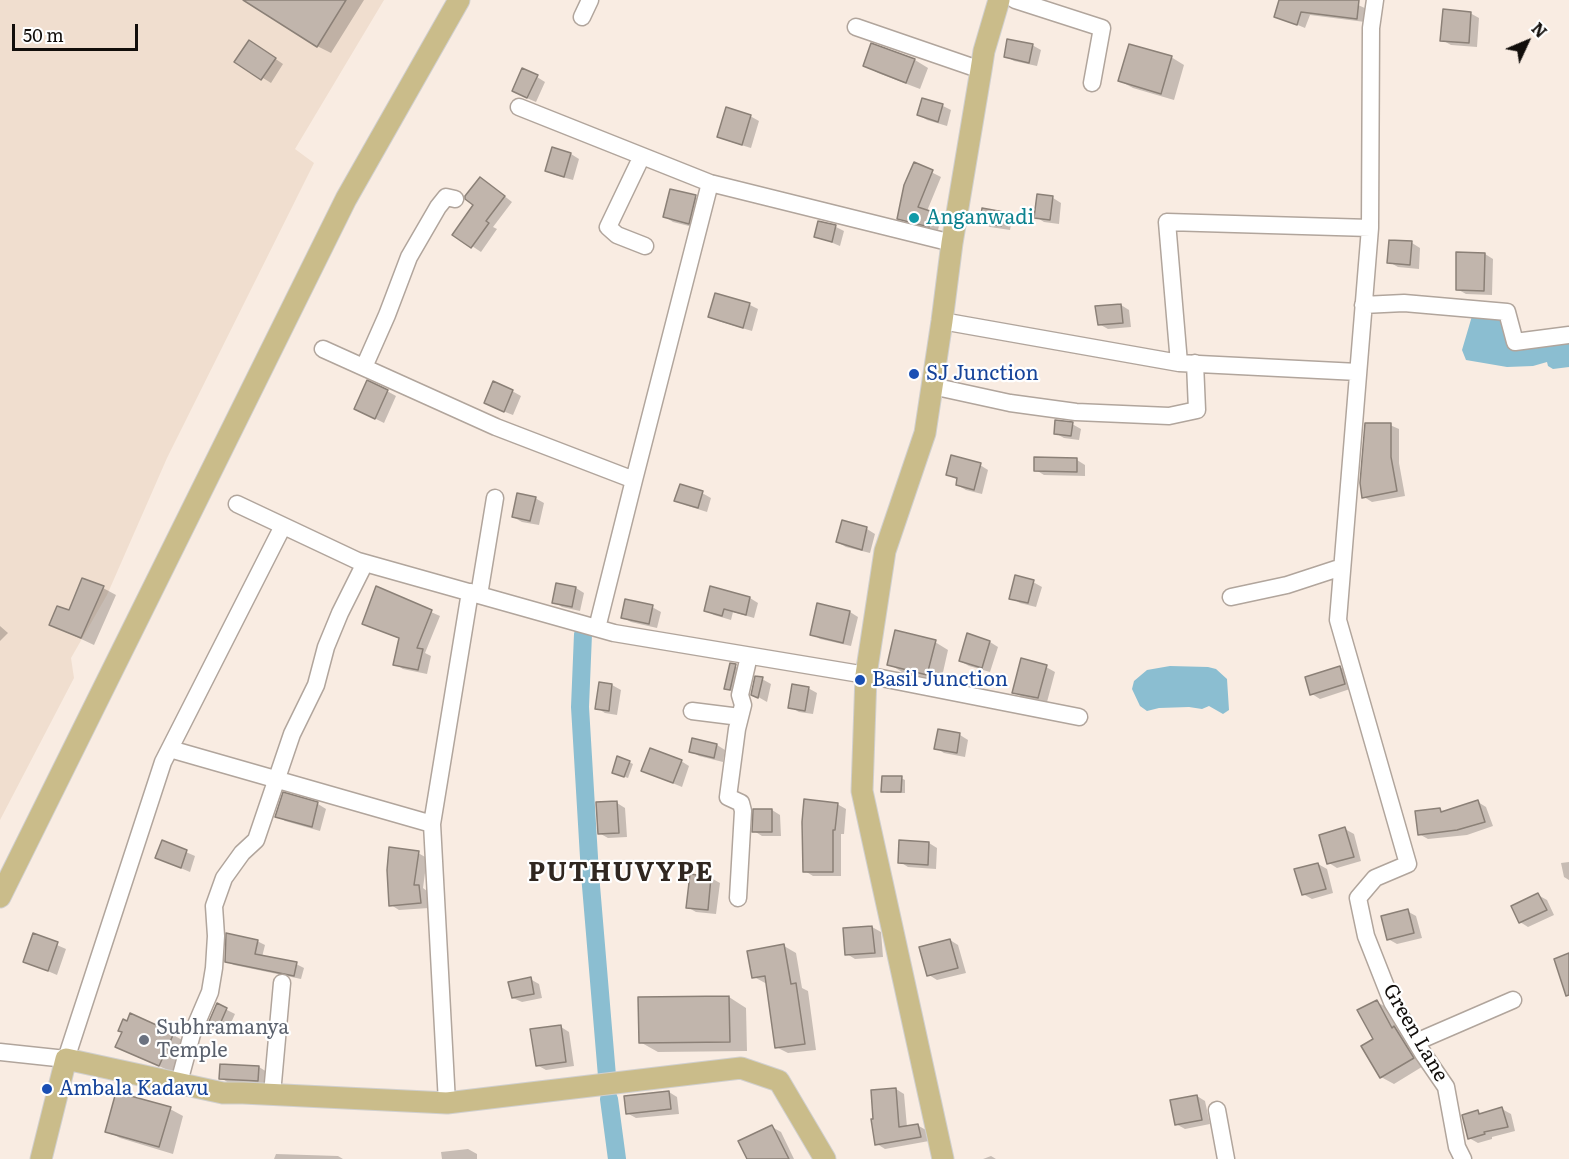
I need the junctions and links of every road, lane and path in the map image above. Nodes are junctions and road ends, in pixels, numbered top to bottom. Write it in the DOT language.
graph roads {
  1 [pos="459,0"];
  2 [pos="590,0"];
  3 [pos="999,0"];
  4 [pos="1015,0"];
  5 [pos="1375,0"];
  6 [pos="582,17"];
  7 [pos="856,27"];
  8 [pos="981,70"];
  9 [pos="1092,83"];
  10 [pos="519,107"];
  11 [pos="641,158"];
  12 [pos="710,183"];
  13 [pos="455,199"];
  14 [pos="1370,228"];
  15 [pos="952,243"];
  16 [pos="645,246"];
  17 [pos="1363,305"];
  18 [pos="942,321"];
  19 [pos="1569,335"];
  20 [pos="323,349"];
  21 [pos="1187,363"];
  22 [pos="364,367"];
  23 [pos="1358,372"];
  24 [pos="932,386"];
  25 [pos="634,480"];
  26 [pos="495,498"];
  27 [pos="237,504"];
  28 [pos="283,526"];
  29 [pos="365,563"];
  30 [pos="1342,567"];
  31 [pos="474,594"];
  32 [pos="1231,597"];
  33 [pos="597,628"];
  34 [pos="749,657"];
  35 [pos="866,675"];
  36 [pos="692,711"];
  37 [pos="740,717"];
  38 [pos="1079,717"];
  39 [pos="170,749"];
  40 [pos="276,780"];
  41 [pos="432,824"];
  42 [pos="0,897"];
  43 [pos="738,898"];
  44 [pos="282,983"];
  45 [pos="1513,1000"];
  46 [pos="1416,1042"];
  47 [pos="0,1052"];
  48 [pos="66,1059"];
  49 [pos="181,1084"];
  50 [pos="272,1094"];
  51 [pos="447,1103"];
  52 [pos="1217,1110"];
  53 [pos="41,1159"];
  54 [pos="825,1159"];
  55 [pos="943,1159"];
  56 [pos="1226,1159"];
  57 [pos="1463,1159"];
  1 -- 42 [label="main road"];
  2 -- 6 [label="street"];
  3 -- 8 [label="main road"];
  4 -- 9 [label="street"];
  5 -- 14 [label="street"];
  7 -- 8 [label="street"];
  8 -- 15 [label="main road"];
  10 -- 11 [label="street"];
  11 -- 12 [label="street"];
  11 -- 16 [label="street"];
  12 -- 15 [label="street"];
  12 -- 25 [label="street"];
  13 -- 22 [label="street"];
  14 -- 17 [label="street"];
  14 -- 21 [label="street"];
  15 -- 18 [label="main road"];
  17 -- 19 [label="street"];
  17 -- 23 [label="street"];
  18 -- 21 [label="street"];
  18 -- 24 [label="main road"];
  20 -- 22 [label="street"];
  21 -- 23 [label="street"];
  21 -- 24 [label="street"];
  22 -- 25 [label="street"];
  23 -- 30 [label="street"];
  24 -- 35 [label="main road"];
  25 -- 33 [label="street"];
  26 -- 31 [label="street"];
  27 -- 28 [label="street"];
  28 -- 29 [label="street"];
  28 -- 39 [label="street"];
  29 -- 31 [label="street"];
  29 -- 40 [label="street"];
  30 -- 32 [label="street"];
  30 -- 46 [label="street, Green Lane"];
  31 -- 33 [label="street"];
  31 -- 41 [label="street"];
  33 -- 34 [label="street"];
  34 -- 35 [label="street"];
  34 -- 37 [label="street"];
  35 -- 38 [label="street"];
  35 -- 55 [label="main road"];
  36 -- 37 [label="street"];
  37 -- 43 [label="street"];
  39 -- 40 [label="street"];
  39 -- 48 [label="street"];
  40 -- 41 [label="street"];
  40 -- 49 [label="street"];
  41 -- 51 [label="street"];
  44 -- 50 [label="street"];
  45 -- 46 [label="street"];
  46 -- 57 [label="street, Green Lane"];
  47 -- 48 [label="street"];
  48 -- 49 [label="main road"];
  48 -- 53 [label="main road"];
  49 -- 50 [label="main road"];
  50 -- 51 [label="main road"];
  51 -- 54 [label="main road"];
  52 -- 56 [label="street"];
}
